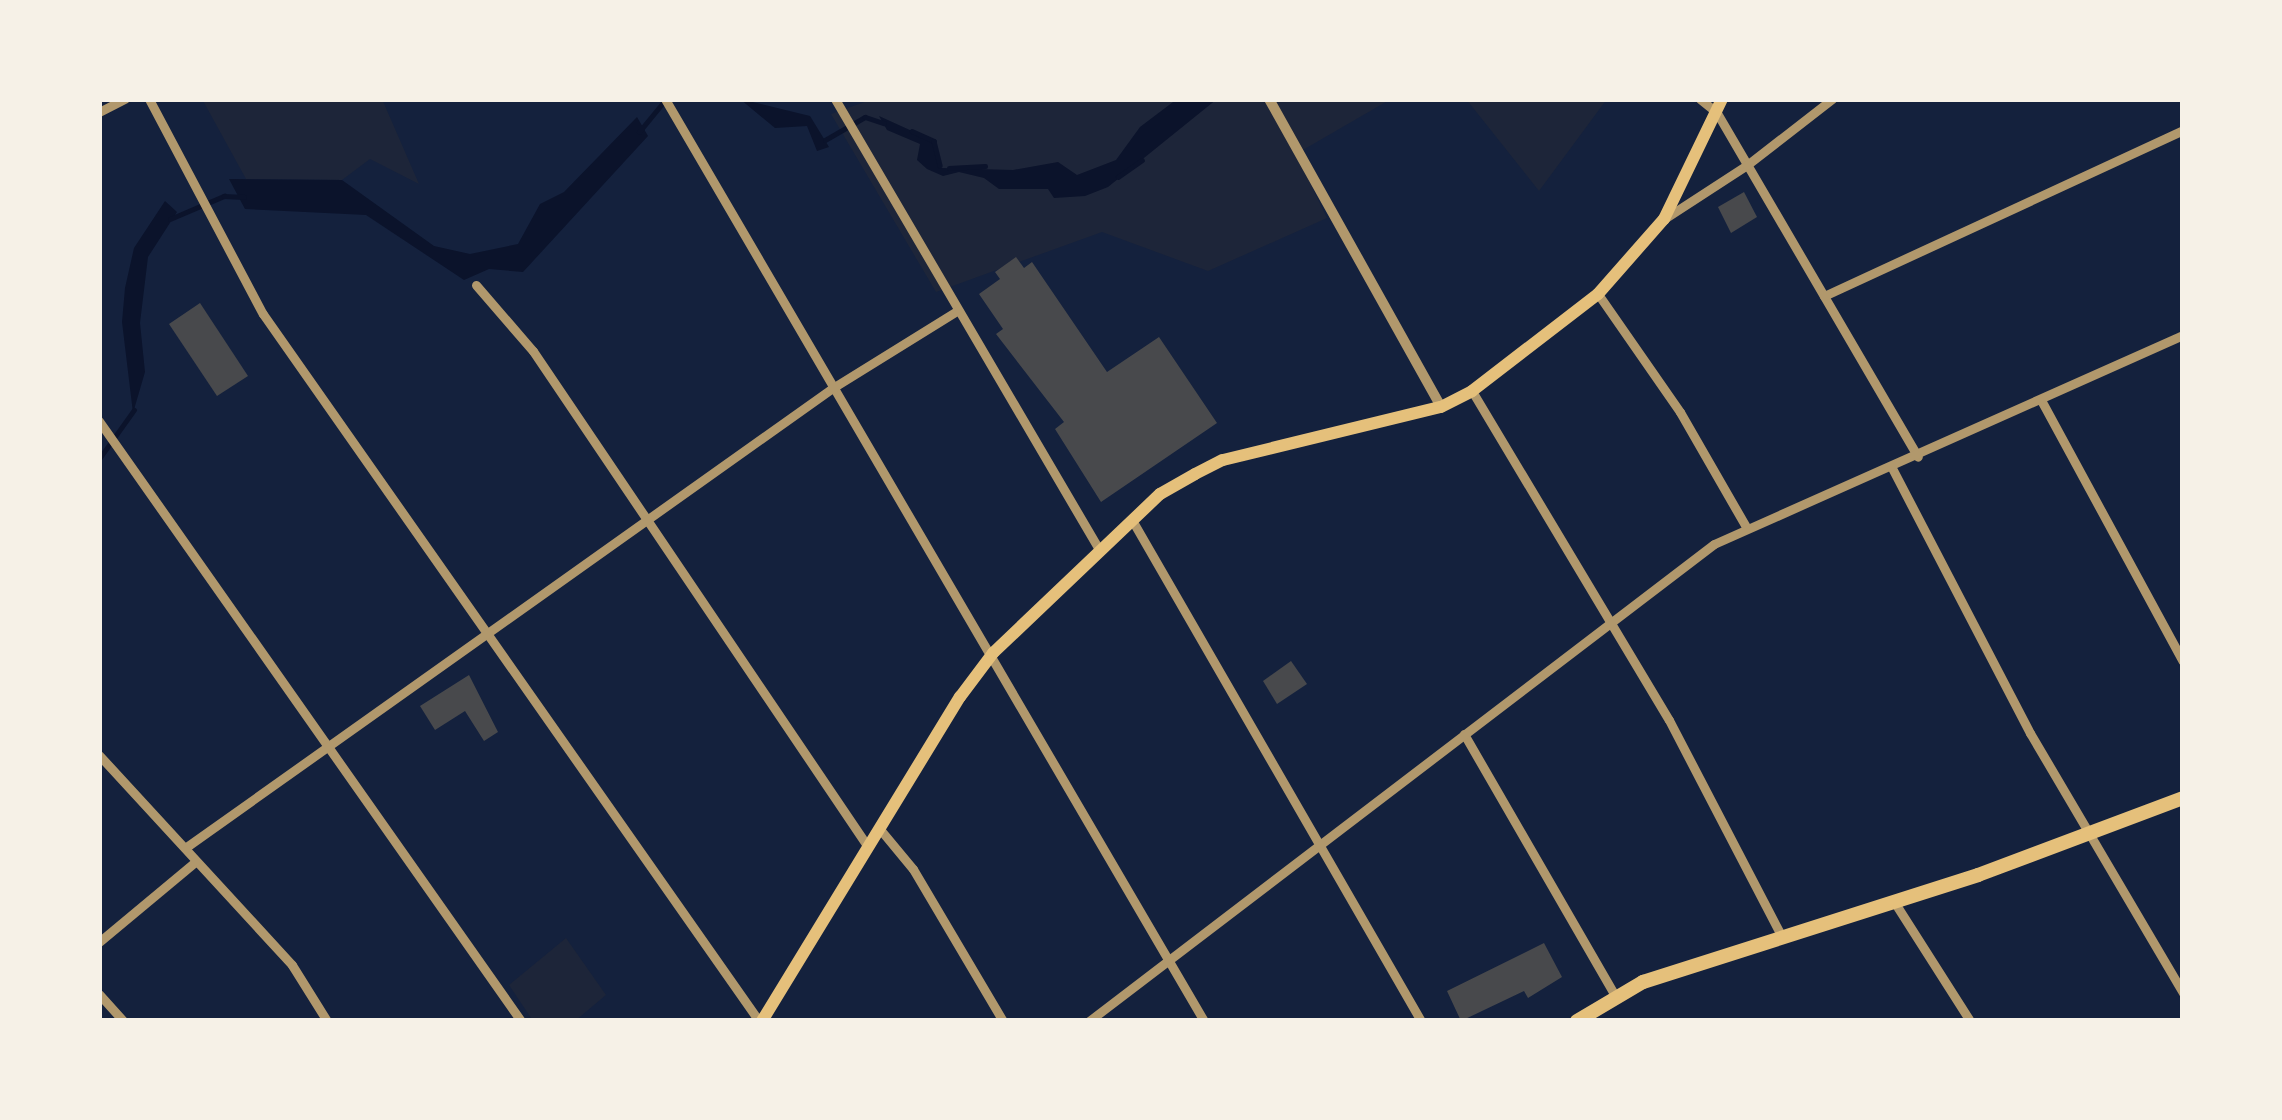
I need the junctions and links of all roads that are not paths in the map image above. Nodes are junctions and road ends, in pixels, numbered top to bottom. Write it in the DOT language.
graph roads {
  1 [pos="125,99"];
  2 [pos="149,99"];
  3 [pos="665,99"];
  4 [pos="835,99"];
  5 [pos="1269,99"];
  6 [pos="1700,99"];
  7 [pos="1832,99"];
  8 [pos="1720,106"];
  9 [pos="99,112"];
  10 [pos="2183,130"];
  11 [pos="1747,165"];
  12 [pos="1664,219"];
  13 [pos="476,285"];
  14 [pos="1598,294"];
  15 [pos="1824,296"];
  16 [pos="957,310"];
  17 [pos="2183,335"];
  18 [pos="831,389"];
  19 [pos="1472,391"];
  20 [pos="2041,400"];
  21 [pos="1441,407"];
  22 [pos="99,421"];
  23 [pos="1918,457"];
  24 [pos="1892,468"];
  25 [pos="1132,520"];
  26 [pos="645,522"];
  27 [pos="1746,527"];
  28 [pos="1100,551"];
  29 [pos="1612,620"];
  30 [pos="486,634"];
  31 [pos="993,653"];
  32 [pos="2183,661"];
  33 [pos="1464,734"];
  34 [pos="329,746"];
  35 [pos="99,754"];
  36 [pos="2183,798"];
  37 [pos="879,828"];
  38 [pos="2088,836"];
  39 [pos="1319,844"];
  40 [pos="868,847"];
  41 [pos="185,848"];
  42 [pos="195,862"];
  43 [pos="1893,900"];
  44 [pos="1781,934"];
  45 [pos="99,942"];
  46 [pos="1168,960"];
  47 [pos="2183,993"];
  48 [pos="99,994"];
  49 [pos="1616,996"];
  50 [pos="123,1021"];
  51 [pos="327,1021"];
  52 [pos="521,1021"];
  53 [pos="760,1021"];
  54 [pos="1003,1021"];
  55 [pos="1088,1021"];
  56 [pos="1204,1021"];
  57 [pos="1421,1021"];
  58 [pos="1576,1021"];
  59 [pos="1970,1021"];
  1 -- 9 [label="street"];
  2 -- 30 [label="street"];
  3 -- 18 [label="street"];
  4 -- 16 [label="street"];
  5 -- 21 [label="street"];
  6 -- 8 [label="street"];
  7 -- 11 [label="street"];
  8 -- 11 [label="street"];
  8 -- 12 [label="main road"];
  10 -- 15 [label="street"];
  11 -- 12 [label="street"];
  11 -- 15 [label="street"];
  12 -- 14 [label="main road"];
  13 -- 26 [label="street"];
  14 -- 19 [label="main road"];
  14 -- 27 [label="street"];
  15 -- 23 [label="street"];
  16 -- 18 [label="street"];
  16 -- 28 [label="street"];
  17 -- 20 [label="street"];
  18 -- 26 [label="street"];
  18 -- 31 [label="street"];
  19 -- 21 [label="main road"];
  19 -- 29 [label="street"];
  20 -- 23 [label="street"];
  20 -- 32 [label="street"];
  21 -- 25 [label="main road"];
  22 -- 34 [label="street"];
  23 -- 24 [label="street"];
  24 -- 27 [label="street"];
  24 -- 38 [label="street"];
  25 -- 28 [label="main road"];
  25 -- 39 [label="street"];
  26 -- 30 [label="street"];
  26 -- 40 [label="street"];
  27 -- 29 [label="street"];
  28 -- 31 [label="main road"];
  29 -- 33 [label="street"];
  29 -- 44 [label="street"];
  30 -- 34 [label="street"];
  30 -- 53 [label="street"];
  31 -- 37 [label="main road"];
  31 -- 46 [label="street"];
  33 -- 39 [label="street"];
  33 -- 49 [label="street"];
  34 -- 41 [label="street"];
  34 -- 52 [label="street"];
  35 -- 41 [label="street"];
  36 -- 38 [label="main road"];
  37 -- 40 [label="main road"];
  37 -- 54 [label="street"];
  38 -- 43 [label="main road"];
  38 -- 47 [label="street"];
  39 -- 46 [label="street"];
  39 -- 57 [label="street"];
  40 -- 53 [label="main road"];
  41 -- 42 [label="street"];
  42 -- 45 [label="street"];
  42 -- 51 [label="street"];
  43 -- 44 [label="main road"];
  43 -- 59 [label="street"];
  44 -- 49 [label="main road"];
  46 -- 55 [label="street"];
  46 -- 56 [label="street"];
  48 -- 50 [label="street"];
  49 -- 58 [label="main road"];
}
